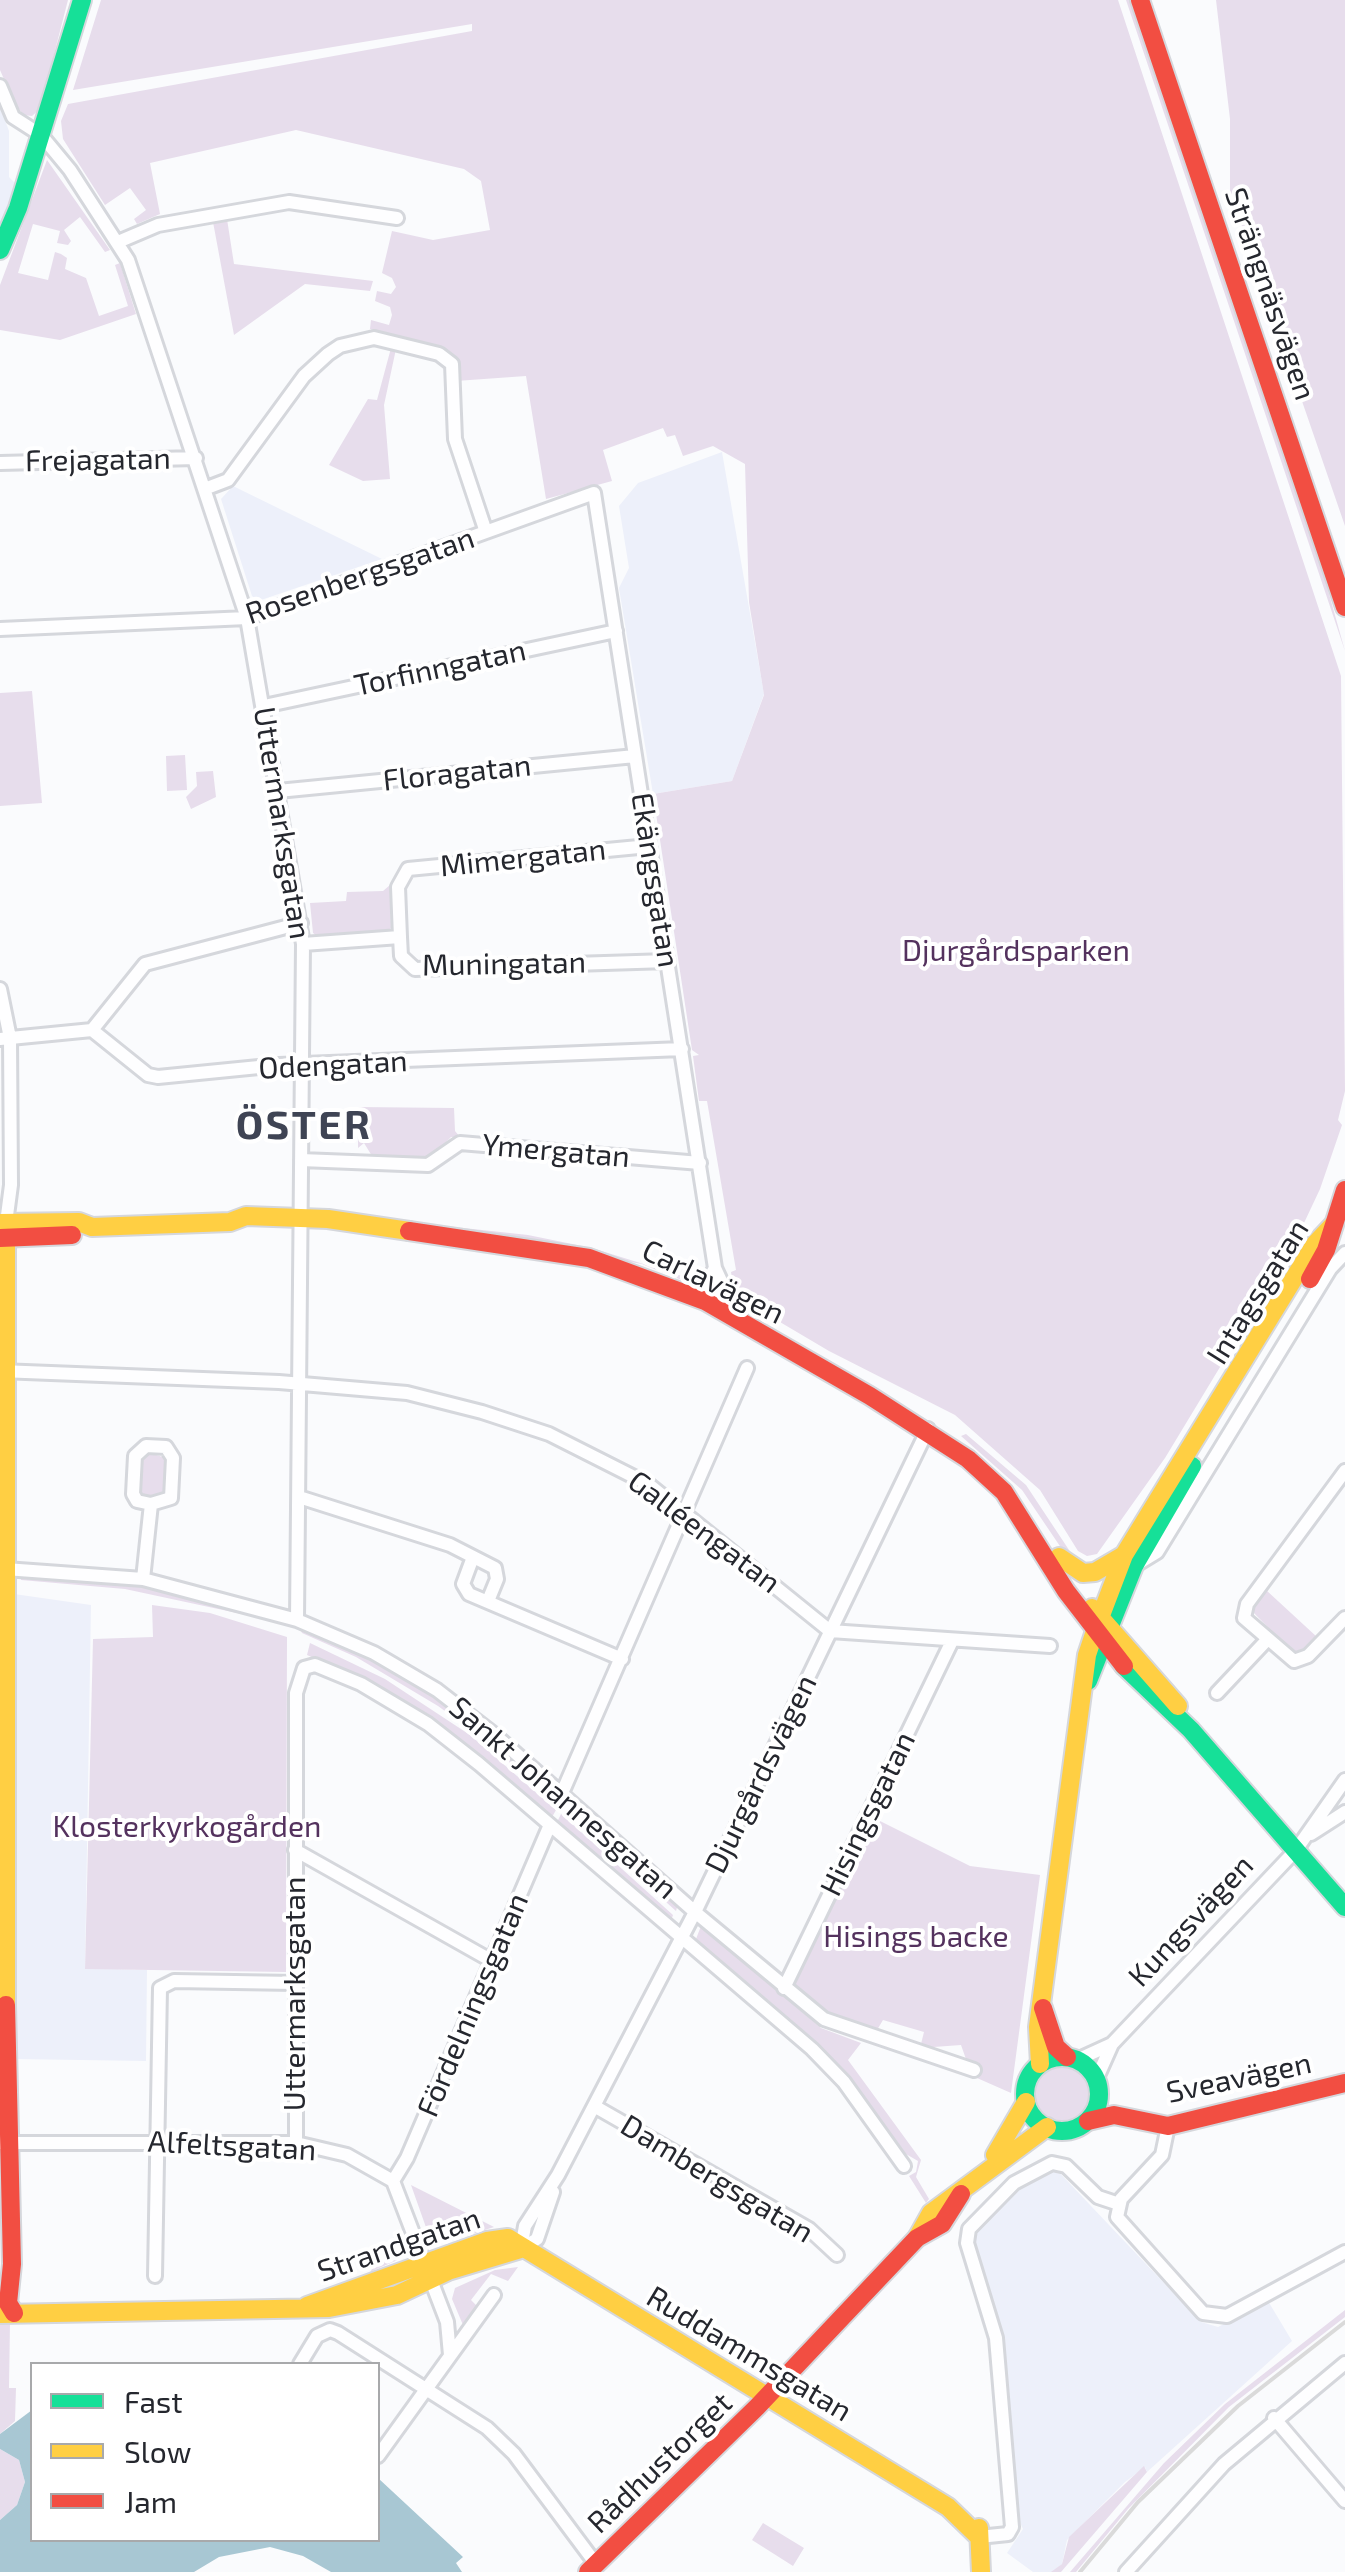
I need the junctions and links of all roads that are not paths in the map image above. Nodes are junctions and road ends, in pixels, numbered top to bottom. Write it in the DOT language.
graph roads {
  1 [pos="82,0"];
  2 [pos="1140,0"];
  3 [pos="0,86"];
  4 [pos="40,135"];
  5 [pos="396,218"];
  6 [pos="118,242"];
  7 [pos="0,250"];
  8 [pos="196,458"];
  9 [pos="0,463"];
  10 [pos="206,488"];
  11 [pos="594,493"];
  12 [pos="486,532"];
  13 [pos="1345,607"];
  14 [pos="247,618"];
  15 [pos="0,629"];
  16 [pos="616,632"];
  17 [pos="264,706"];
  18 [pos="636,756"];
  19 [pos="278,791"];
  20 [pos="649,846"];
  21 [pos="301,923"];
  22 [pos="400,936"];
  23 [pos="303,944"];
  24 [pos="668,961"];
  25 [pos="0,989"];
  26 [pos="92,1030"];
  27 [pos="5,1038"];
  28 [pos="682,1050"];
  29 [pos="301,1064"];
  30 [pos="301,1160"];
  31 [pos="700,1164"];
  32 [pos="1345,1190"];
  33 [pos="300,1224"];
  34 [pos="1341,1228"];
  35 [pos="8,1231"];
  36 [pos="1345,1253"];
  37 [pos="704,1301"];
  38 [pos="747,1368"];
  39 [pos="3,1371"];
  40 [pos="298,1384"];
  41 [pos="928,1429"];
  42 [pos="1345,1471"];
  43 [pos="3,1496"];
  44 [pos="300,1497"];
  45 [pos="151,1504"];
  46 [pos="686,1513"];
  47 [pos="473,1557"];
  48 [pos="1059,1557"];
  49 [pos="1129,1561"];
  50 [pos="5,1569"];
  51 [pos="143,1579"];
  52 [pos="488,1601"];
  53 [pos="1345,1618"];
  54 [pos="297,1620"];
  55 [pos="1102,1630"];
  56 [pos="830,1631"];
  57 [pos="952,1641"];
  58 [pos="1266,1642"];
  59 [pos="1050,1646"];
  60 [pos="622,1659"];
  61 [pos="1217,1693"];
  62 [pos="1345,1780"];
  63 [pos="562,1794"];
  64 [pos="1324,1805"];
  65 [pos="1342,1816"];
  66 [pos="549,1826"];
  67 [pos="1308,1835"];
  68 [pos="295,1850"];
  69 [pos="1296,1850"];
  70 [pos="1345,1906"];
  71 [pos="695,1912"];
  72 [pos="679,1939"];
  73 [pos="492,1961"];
  74 [pos="2,1978"];
  75 [pos="295,1983"];
  76 [pos="784,1988"];
  77 [pos="1042,2003"];
  78 [pos="1112,2044"];
  79 [pos="1072,2058"];
  80 [pos="1040,2064"];
  81 [pos="974,2070"];
  82 [pos="1345,2083"];
  83 [pos="1098,2086"];
  84 [pos="1026,2102"];
  85 [pos="594,2106"];
  86 [pos="1145,2119"];
  87 [pos="1088,2121"];
  88 [pos="1168,2126"];
  89 [pos="1047,2127"];
  90 [pos="156,2142"];
  91 [pos="4,2143"];
  92 [pos="296,2143"];
  93 [pos="904,2166"];
  94 [pos="983,2171"];
  95 [pos="393,2181"];
  96 [pos="1119,2204"];
  97 [pos="521,2250"];
  98 [pos="1345,2252"];
  99 [pos="837,2255"];
  100 [pos="429,2270"];
  101 [pos="154,2276"];
  102 [pos="494,2295"];
  103 [pos="7,2314"];
  104 [pos="450,2355"];
  105 [pos="301,2362"];
  106 [pos="1345,2363"];
  107 [pos="426,2388"];
  108 [pos="768,2396"];
  109 [pos="1274,2418"];
  110 [pos="380,2453"];
  111 [pos="1345,2500"];
  112 [pos="978,2537"];
  113 [pos="592,2569"];
  114 [pos="981,2572"];
  115 [pos="1126,2572"];
  1 -- 4 [label="street"];
  2 -- 13 [label="street, Strängnäsvägen"];
  3 -- 4 [label="street, Uttermarksgatan"];
  4 -- 6 [label="street, Uttermarksgatan"];
  4 -- 7 [label="street"];
  5 -- 6 [label="street"];
  6 -- 8 [label="street, Uttermarksgatan"];
  8 -- 9 [label="street, Frejagatan"];
  8 -- 10 [label="street, Uttermarksgatan"];
  10 -- 12 [label="street"];
  10 -- 14 [label="street, Uttermarksgatan"];
  11 -- 12 [label="street, Rosenbergsgatan"];
  11 -- 16 [label="street, Ekängsgatan"];
  12 -- 14 [label="street, Rosenbergsgatan"];
  14 -- 15 [label="street, Rosenbergsgatan"];
  14 -- 17 [label="street, Uttermarksgatan"];
  16 -- 17 [label="street, Torfinngatan"];
  16 -- 18 [label="street, Ekängsgatan"];
  17 -- 19 [label="street, Uttermarksgatan"];
  18 -- 19 [label="street, Floragatan"];
  18 -- 20 [label="street, Ekängsgatan"];
  19 -- 21 [label="street, Uttermarksgatan"];
  20 -- 22 [label="street, Mimergatan"];
  20 -- 24 [label="street, Ekängsgatan"];
  21 -- 23 [label="street, Uttermarksgatan"];
  21 -- 26 [label="street"];
  22 -- 23 [label="street, Muningatan"];
  22 -- 24 [label="street, Muningatan"];
  23 -- 29 [label="street, Uttermarksgatan"];
  24 -- 28 [label="street, Ekängsgatan"];
  25 -- 27 [label="street"];
  26 -- 27 [label="street"];
  26 -- 29 [label="street, Odengatan"];
  27 -- 35 [label="street"];
  28 -- 29 [label="street, Odengatan"];
  28 -- 31 [label="street, Ekängsgatan"];
  29 -- 30 [label="street, Uttermarksgatan"];
  30 -- 31 [label="street, Ymergatan"];
  30 -- 33 [label="street, Uttermarksgatan"];
  31 -- 37 [label="street, Ekängsgatan"];
  32 -- 34 [label="street"];
  33 -- 35 [label="street, Carlavägen"];
  33 -- 37 [label="street, Carlavägen"];
  33 -- 40 [label="street, Uttermarksgatan"];
  34 -- 49 [label="street, Intagsgatan"];
  35 -- 39 [label="street"];
  36 -- 49 [label="street, Intagsgatan"];
  37 -- 41 [label="street, Carlavägen"];
  38 -- 46 [label="street"];
  39 -- 40 [label="street, Galléengatan"];
  39 -- 43 [label="street"];
  40 -- 44 [label="street, Uttermarksgatan"];
  40 -- 46 [label="street, Galléengatan"];
  41 -- 48 [label="street, Carlavägen"];
  41 -- 55 [label="street, Carlavägen"];
  41 -- 56 [label="street, Djurgårdsvägen"];
  42 -- 58 [label="street"];
  43 -- 50 [label="street"];
  44 -- 47 [label="street"];
  44 -- 54 [label="street, Uttermarksgatan"];
  45 -- 45 [label="street"];
  45 -- 51 [label="street"];
  46 -- 56 [label="street, Galléengatan"];
  46 -- 60 [label="street"];
  47 -- 52 [label="street"];
  47 -- 52 [label="street"];
  48 -- 49 [label="street"];
  48 -- 55 [label="street, Carlavägen"];
  49 -- 55 [label="street, Intagsgatan"];
  50 -- 51 [label="street, Sankt Johannesgatan"];
  50 -- 74 [label="street"];
  51 -- 54 [label="street, Sankt Johannesgatan"];
  52 -- 60 [label="street"];
  53 -- 58 [label="street"];
  54 -- 63 [label="street, Sankt Johannesgatan"];
  55 -- 69 [label="street, Carlavägen"];
  55 -- 77 [label="street, Intagsgatan"];
  56 -- 57 [label="street"];
  56 -- 71 [label="street, Djurgårdsvägen"];
  57 -- 59 [label="street"];
  57 -- 76 [label="street, Hisingsgatan"];
  58 -- 61 [label="street"];
  60 -- 63 [label="street"];
  62 -- 64 [label="street, Kungsvägen"];
  63 -- 71 [label="street, Sankt Johannesgatan"];
  64 -- 65 [label="street, Kungsvägen"];
  64 -- 67 [label="street, Kungsvägen"];
  65 -- 67 [label="street, Kungsvägen"];
  66 -- 68 [label="street, Uttermarksgatan"];
  66 -- 72 [label="street"];
  66 -- 73 [label="street, Fördelningsgatan"];
  67 -- 69 [label="street, Kungsvägen"];
  68 -- 73 [label="street"];
  68 -- 75 [label="street, Uttermarksgatan"];
  69 -- 70 [label="street, Carlavägen"];
  69 -- 78 [label="street, Kungsvägen"];
  71 -- 72 [label="street, Djurgårdsvägen"];
  71 -- 76 [label="street, Sankt Johannesgatan"];
  72 -- 85 [label="street, Djurgårdsvägen"];
  72 -- 93 [label="street"];
  73 -- 95 [label="street, Fördelningsgatan"];
  74 -- 91 [label="street"];
  75 -- 90 [label="street"];
  75 -- 92 [label="street, Uttermarksgatan"];
  76 -- 81 [label="street, Sankt Johannesgatan"];
  77 -- 79 [label="street, Intagsgatan"];
  77 -- 80 [label="street, Intagsgatan"];
  78 -- 79 [label="street, Kungsvägen"];
  78 -- 83 [label="street, Kungsvägen"];
  79 -- 80 [label="street"];
  79 -- 83 [label="street"];
  80 -- 84 [label="street"];
  82 -- 88 [label="street, Sveavägen"];
  83 -- 86 [label="street, Sveavägen"];
  83 -- 87 [label="street"];
  84 -- 89 [label="street"];
  84 -- 94 [label="street"];
  85 -- 97 [label="street, Djurgårdsvägen"];
  85 -- 99 [label="street, Dambergsgatan"];
  86 -- 87 [label="street, Sveavägen"];
  86 -- 88 [label="street, Sveavägen"];
  87 -- 89 [label="street"];
  88 -- 96 [label="street"];
  89 -- 94 [label="street"];
  90 -- 91 [label="street, Alfeltsgatan"];
  90 -- 92 [label="street, Alfeltsgatan"];
  90 -- 101 [label="street"];
  91 -- 103 [label="street"];
  92 -- 95 [label="street, Alfeltsgatan"];
  94 -- 108 [label="street"];
  95 -- 100 [label="street"];
  96 -- 98 [label="street"];
  96 -- 112 [label="street"];
  97 -- 100 [label="street, Strandgatan"];
  97 -- 108 [label="street, Ruddammsgatan"];
  100 -- 103 [label="street, Strandgatan"];
  100 -- 104 [label="street"];
  102 -- 104 [label="street"];
  104 -- 107 [label="street"];
  105 -- 107 [label="street"];
  106 -- 109 [label="street"];
  107 -- 110 [label="street"];
  107 -- 113 [label="street"];
  108 -- 112 [label="street, Ruddammsgatan"];
  108 -- 113 [label="street, Rådhustorget"];
  109 -- 111 [label="street"];
  109 -- 115 [label="street"];
  112 -- 114 [label="street"];
}
